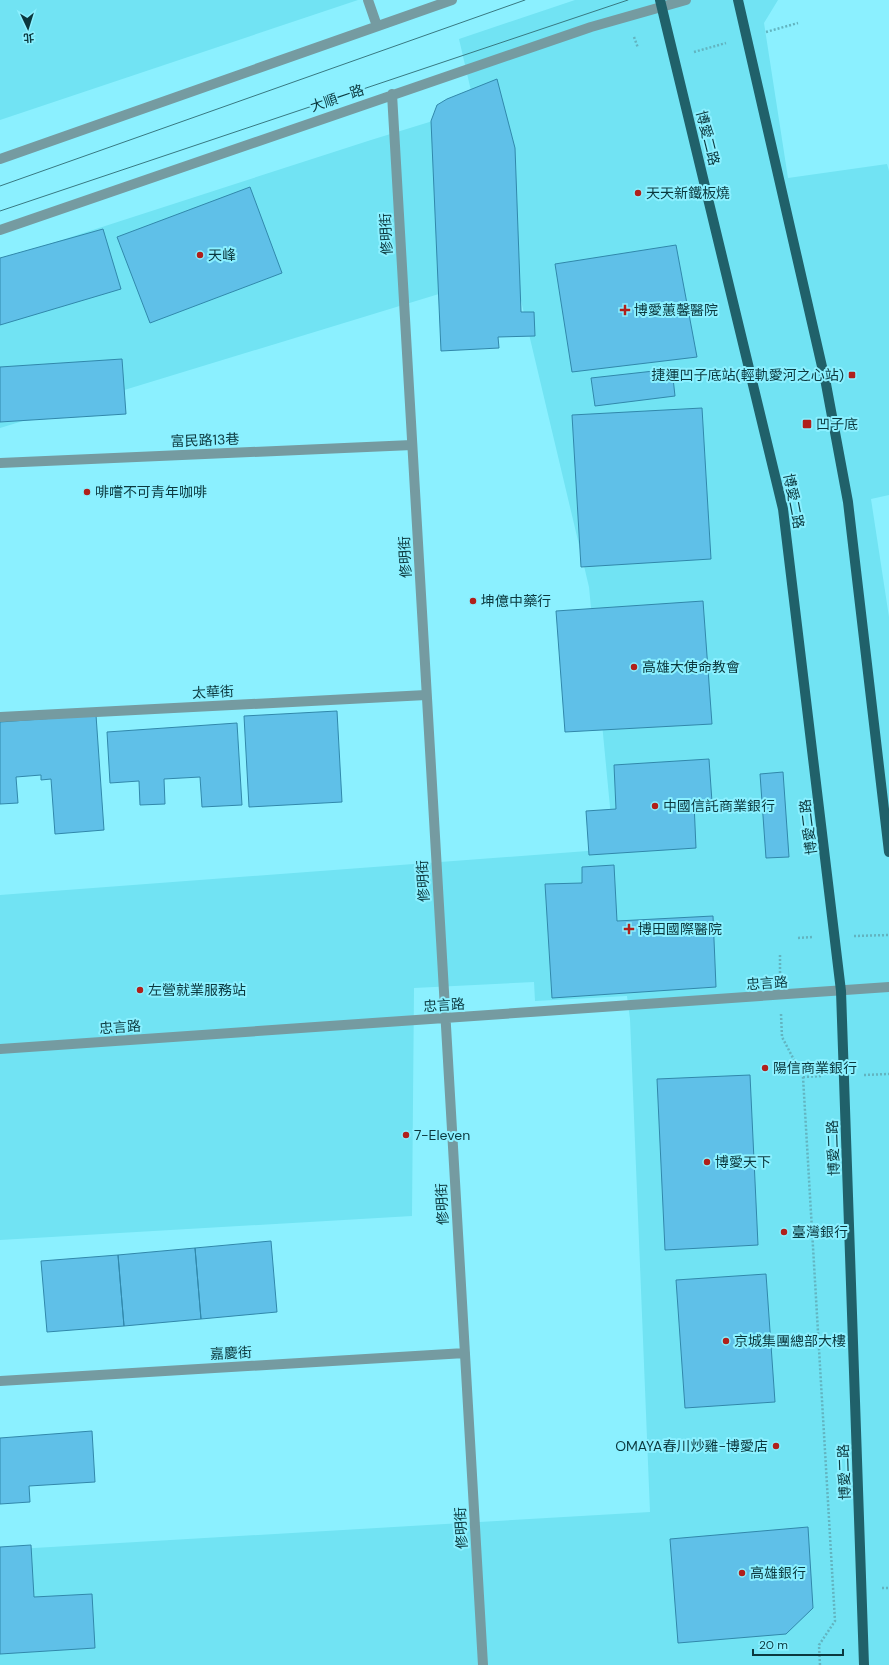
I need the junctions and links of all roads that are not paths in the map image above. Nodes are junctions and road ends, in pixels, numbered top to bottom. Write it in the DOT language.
graph roads {
  1 [pos="368,0"];
  2 [pos="452,0"];
  3 [pos="686,0"];
  4 [pos="738,0"];
  5 [pos="661,4"];
  6 [pos="377,26"];
  7 [pos="392,94"];
  8 [pos="0,159"];
  9 [pos="0,230"];
  10 [pos="412,445"];
  11 [pos="0,462"];
  12 [pos="426,696"];
  13 [pos="0,717"];
  14 [pos="888,839"];
  15 [pos="889,852"];
  16 [pos="889,987"];
  17 [pos="842,992"];
  18 [pos="445,1019"];
  19 [pos="0,1049"];
  20 [pos="464,1353"];
  21 [pos="0,1381"];
  22 [pos="483,1665"];
  23 [pos="864,1665"];
  1 -- 6 [label="street"];
  2 -- 6 [label="street"];
  3 -- 5 [label="street, 大順一路"];
  4 -- 14 [label="main road"];
  5 -- 7 [label="street, 大順一路"];
  5 -- 17 [label="main road, 博愛二路"];
  6 -- 8 [label="street"];
  7 -- 9 [label="street, 大順一路"];
  7 -- 10 [label="street, 修明街"];
  10 -- 11 [label="street, 富民路13巷"];
  10 -- 12 [label="street, 修明街"];
  12 -- 13 [label="street, 太華街"];
  12 -- 18 [label="street, 修明街"];
  14 -- 15 [label="main road"];
  16 -- 17 [label="street, 忠言路"];
  17 -- 18 [label="street, 忠言路"];
  17 -- 23 [label="main road, 博愛二路"];
  18 -- 19 [label="street, 忠言路"];
  18 -- 20 [label="street, 修明街"];
  20 -- 21 [label="street, 嘉慶街"];
  20 -- 22 [label="street, 修明街"];
}
